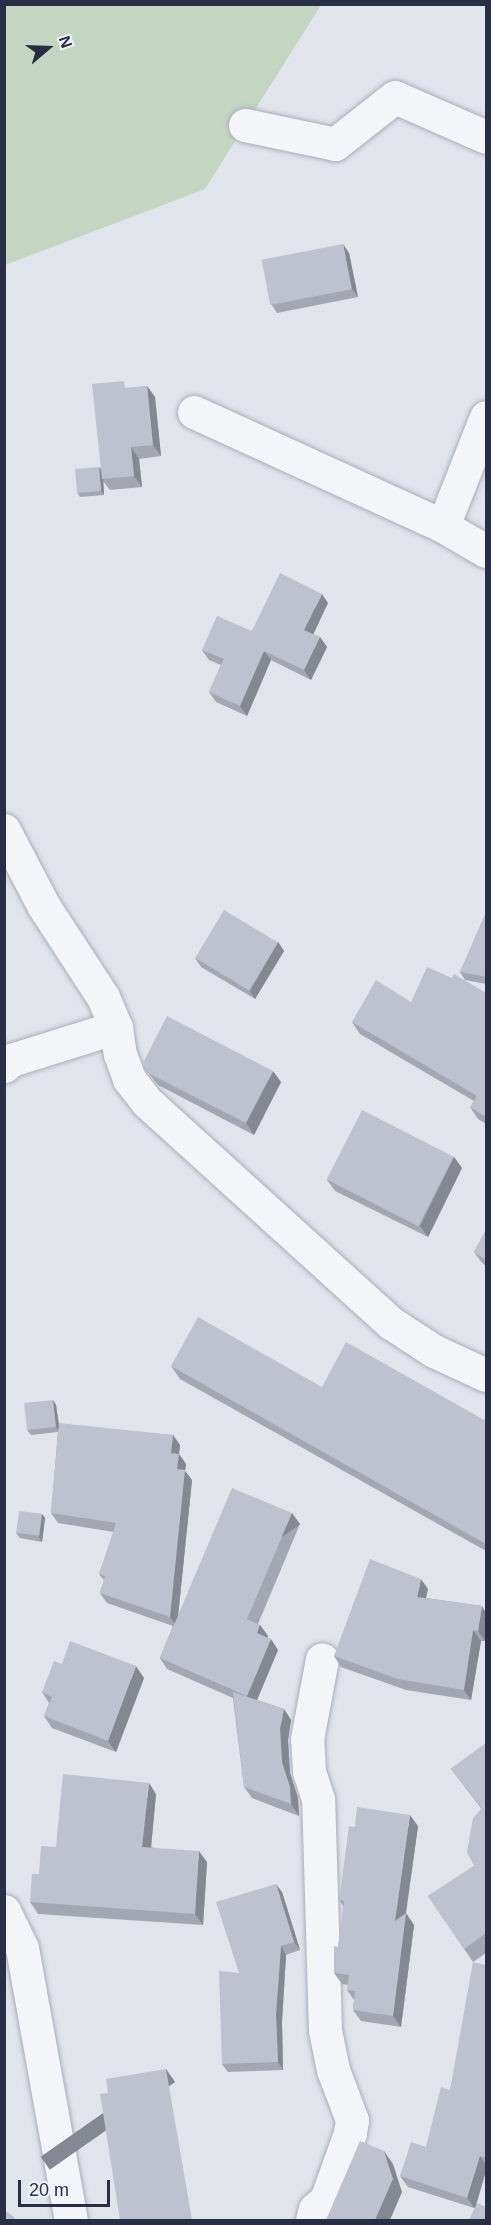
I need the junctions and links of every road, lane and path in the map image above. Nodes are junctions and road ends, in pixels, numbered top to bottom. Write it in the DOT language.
graph roads {
  1 [pos="245,125"];
  2 [pos="486,137"];
  3 [pos="194,412"];
  4 [pos="486,417"];
  5 [pos="443,526"];
  6 [pos="486,551"];
  7 [pos="4,831"];
  8 [pos="116,1027"];
  9 [pos="4,1066"];
  10 [pos="486,1375"];
  11 [pos="322,1659"];
  12 [pos="4,1911"];
  13 [pos="71,2220"];
  14 [pos="312,2220"];
  1 -- 2 [label="street"];
  3 -- 5 [label="street"];
  4 -- 5 [label="street"];
  5 -- 6 [label="street"];
  7 -- 8 [label="street"];
  8 -- 9 [label="street"];
  8 -- 10 [label="street"];
  11 -- 14 [label="street"];
  12 -- 13 [label="street"];
}
